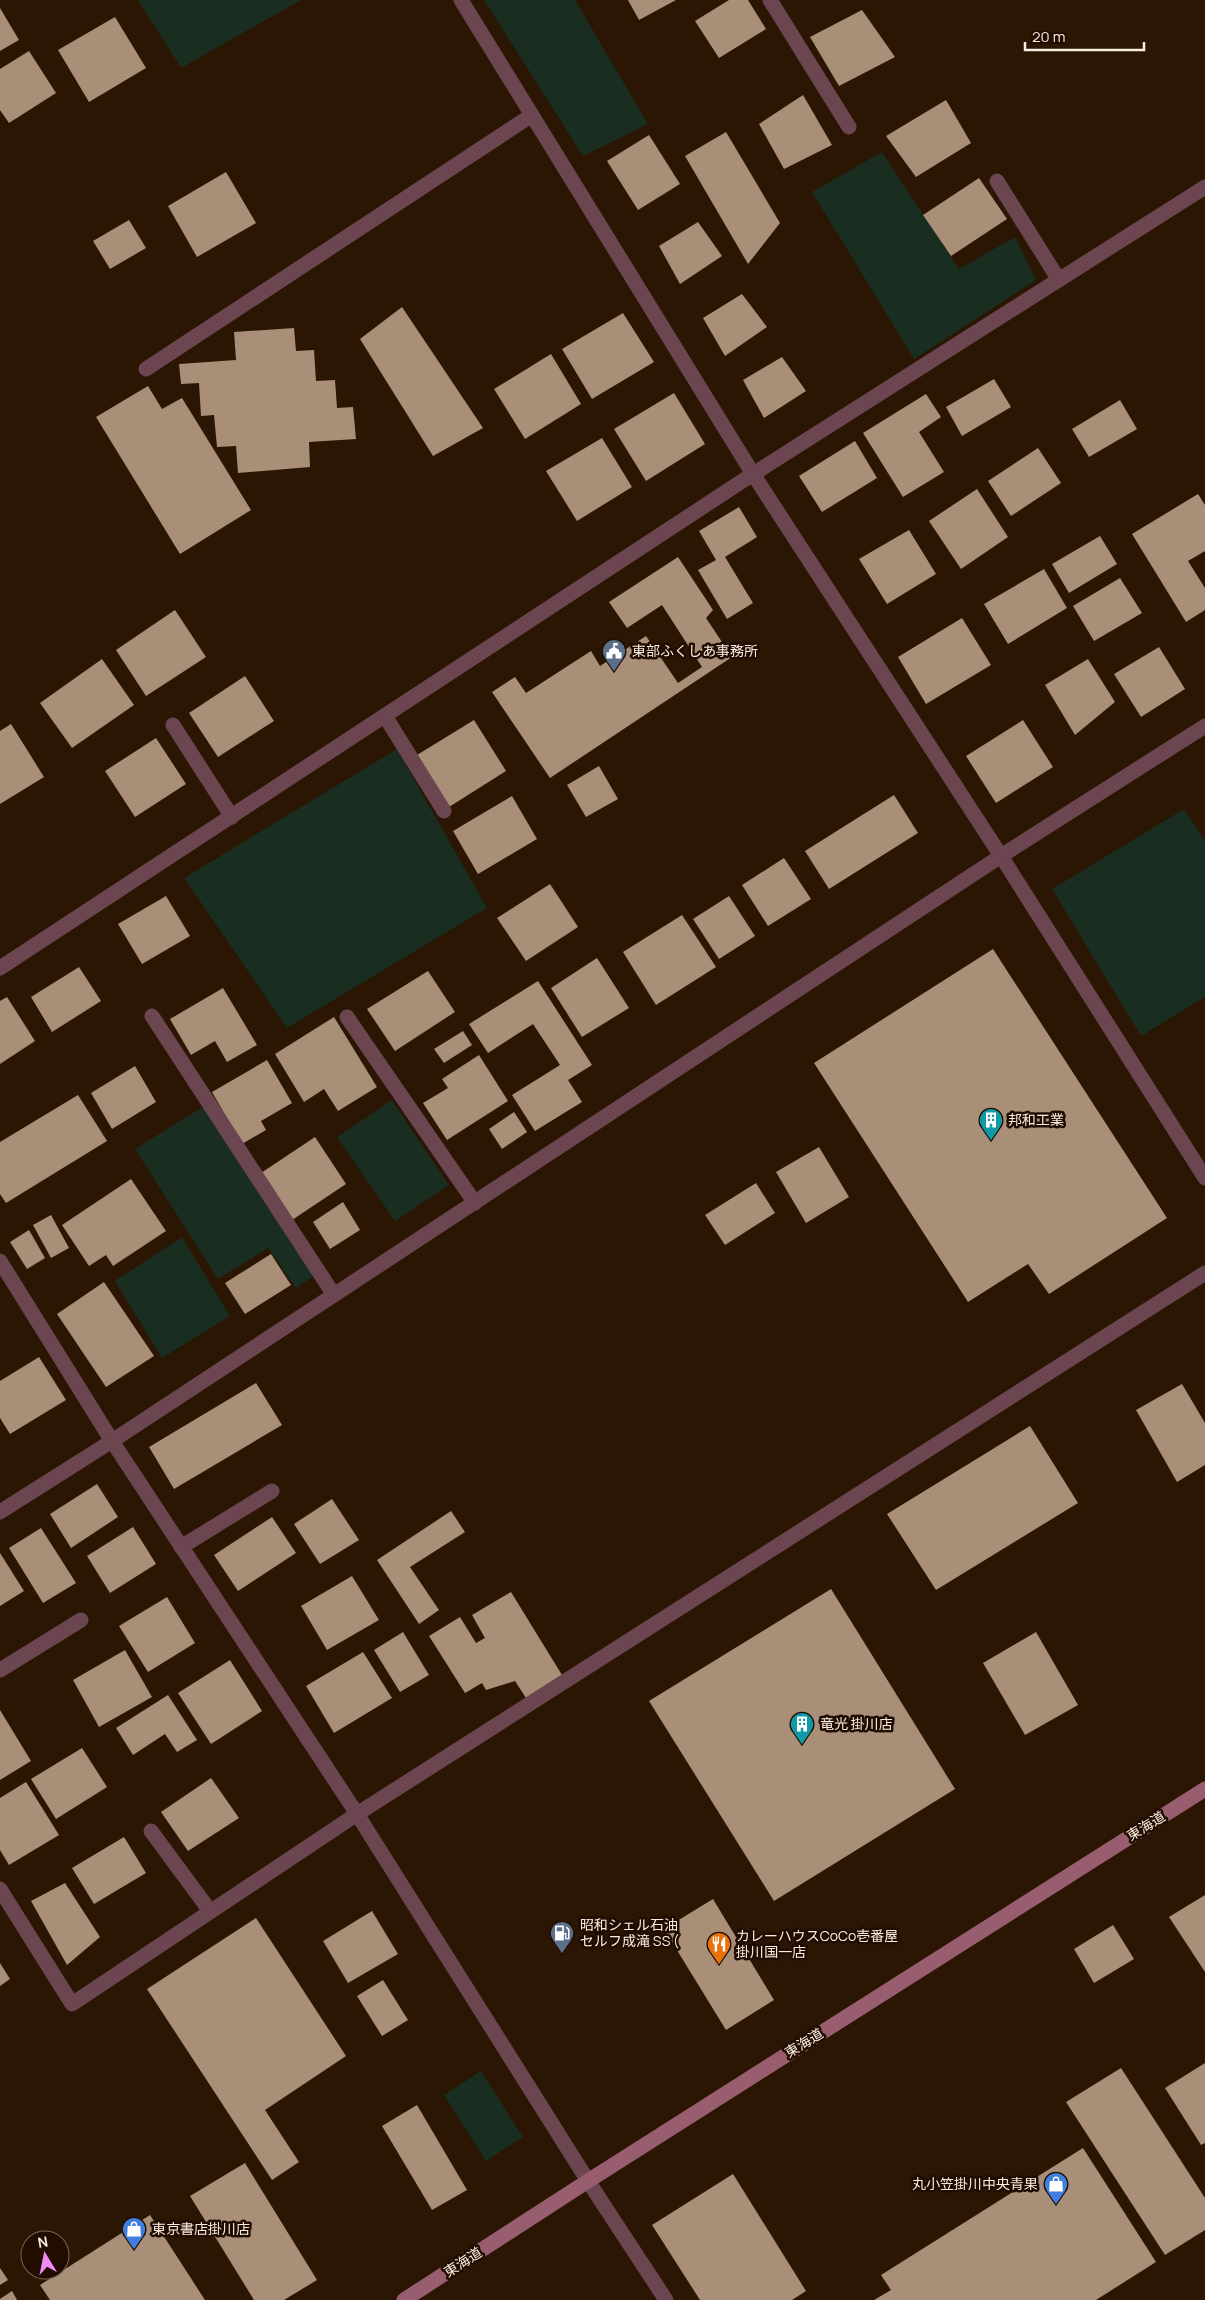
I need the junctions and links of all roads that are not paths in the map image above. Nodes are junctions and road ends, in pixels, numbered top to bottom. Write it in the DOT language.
graph roads {
  1 [pos="462,0"];
  2 [pos="770,0"];
  3 [pos="532,115"];
  4 [pos="849,127"];
  5 [pos="998,181"];
  6 [pos="1205,187"];
  7 [pos="1059,280"];
  8 [pos="146,369"];
  9 [pos="753,474"];
  10 [pos="385,716"];
  11 [pos="173,724"];
  12 [pos="1205,726"];
  13 [pos="444,811"];
  14 [pos="232,816"];
  15 [pos="1001,856"];
  16 [pos="0,968"];
  17 [pos="152,1016"];
  18 [pos="347,1017"];
  19 [pos="1205,1178"];
  20 [pos="475,1202"];
  21 [pos="0,1261"];
  22 [pos="1205,1273"];
  23 [pos="334,1295"];
  24 [pos="112,1441"];
  25 [pos="272,1491"];
  26 [pos="0,1512"];
  27 [pos="181,1547"];
  28 [pos="81,1620"];
  29 [pos="0,1670"];
  30 [pos="1205,1789"];
  31 [pos="357,1814"];
  32 [pos="150,1831"];
  33 [pos="2,1896"];
  34 [pos="210,1911"];
  35 [pos="588,2180"];
  36 [pos="404,2300"];
  37 [pos="666,2300"];
  1 -- 3 [label="street"];
  2 -- 4 [label="street"];
  3 -- 8 [label="street"];
  3 -- 9 [label="street"];
  5 -- 7 [label="street"];
  6 -- 7 [label="street"];
  7 -- 9 [label="street"];
  9 -- 10 [label="street"];
  9 -- 15 [label="street"];
  10 -- 13 [label="street"];
  10 -- 14 [label="street"];
  11 -- 14 [label="street"];
  12 -- 15 [label="street"];
  14 -- 16 [label="street"];
  15 -- 19 [label="street"];
  15 -- 20 [label="street"];
  17 -- 23 [label="street"];
  18 -- 20 [label="street"];
  20 -- 23 [label="street"];
  21 -- 24 [label="street"];
  22 -- 31 [label="street"];
  23 -- 24 [label="street"];
  24 -- 26 [label="street"];
  24 -- 27 [label="street"];
  25 -- 27 [label="street"];
  27 -- 31 [label="street"];
  28 -- 29 [label="street"];
  30 -- 35 [label="main road, 東海道"];
  31 -- 34 [label="street"];
  31 -- 35 [label="street"];
  32 -- 34 [label="street"];
  33 -- 34 [label="street"];
  35 -- 36 [label="main road, 東海道"];
  35 -- 37 [label="street"];
}
